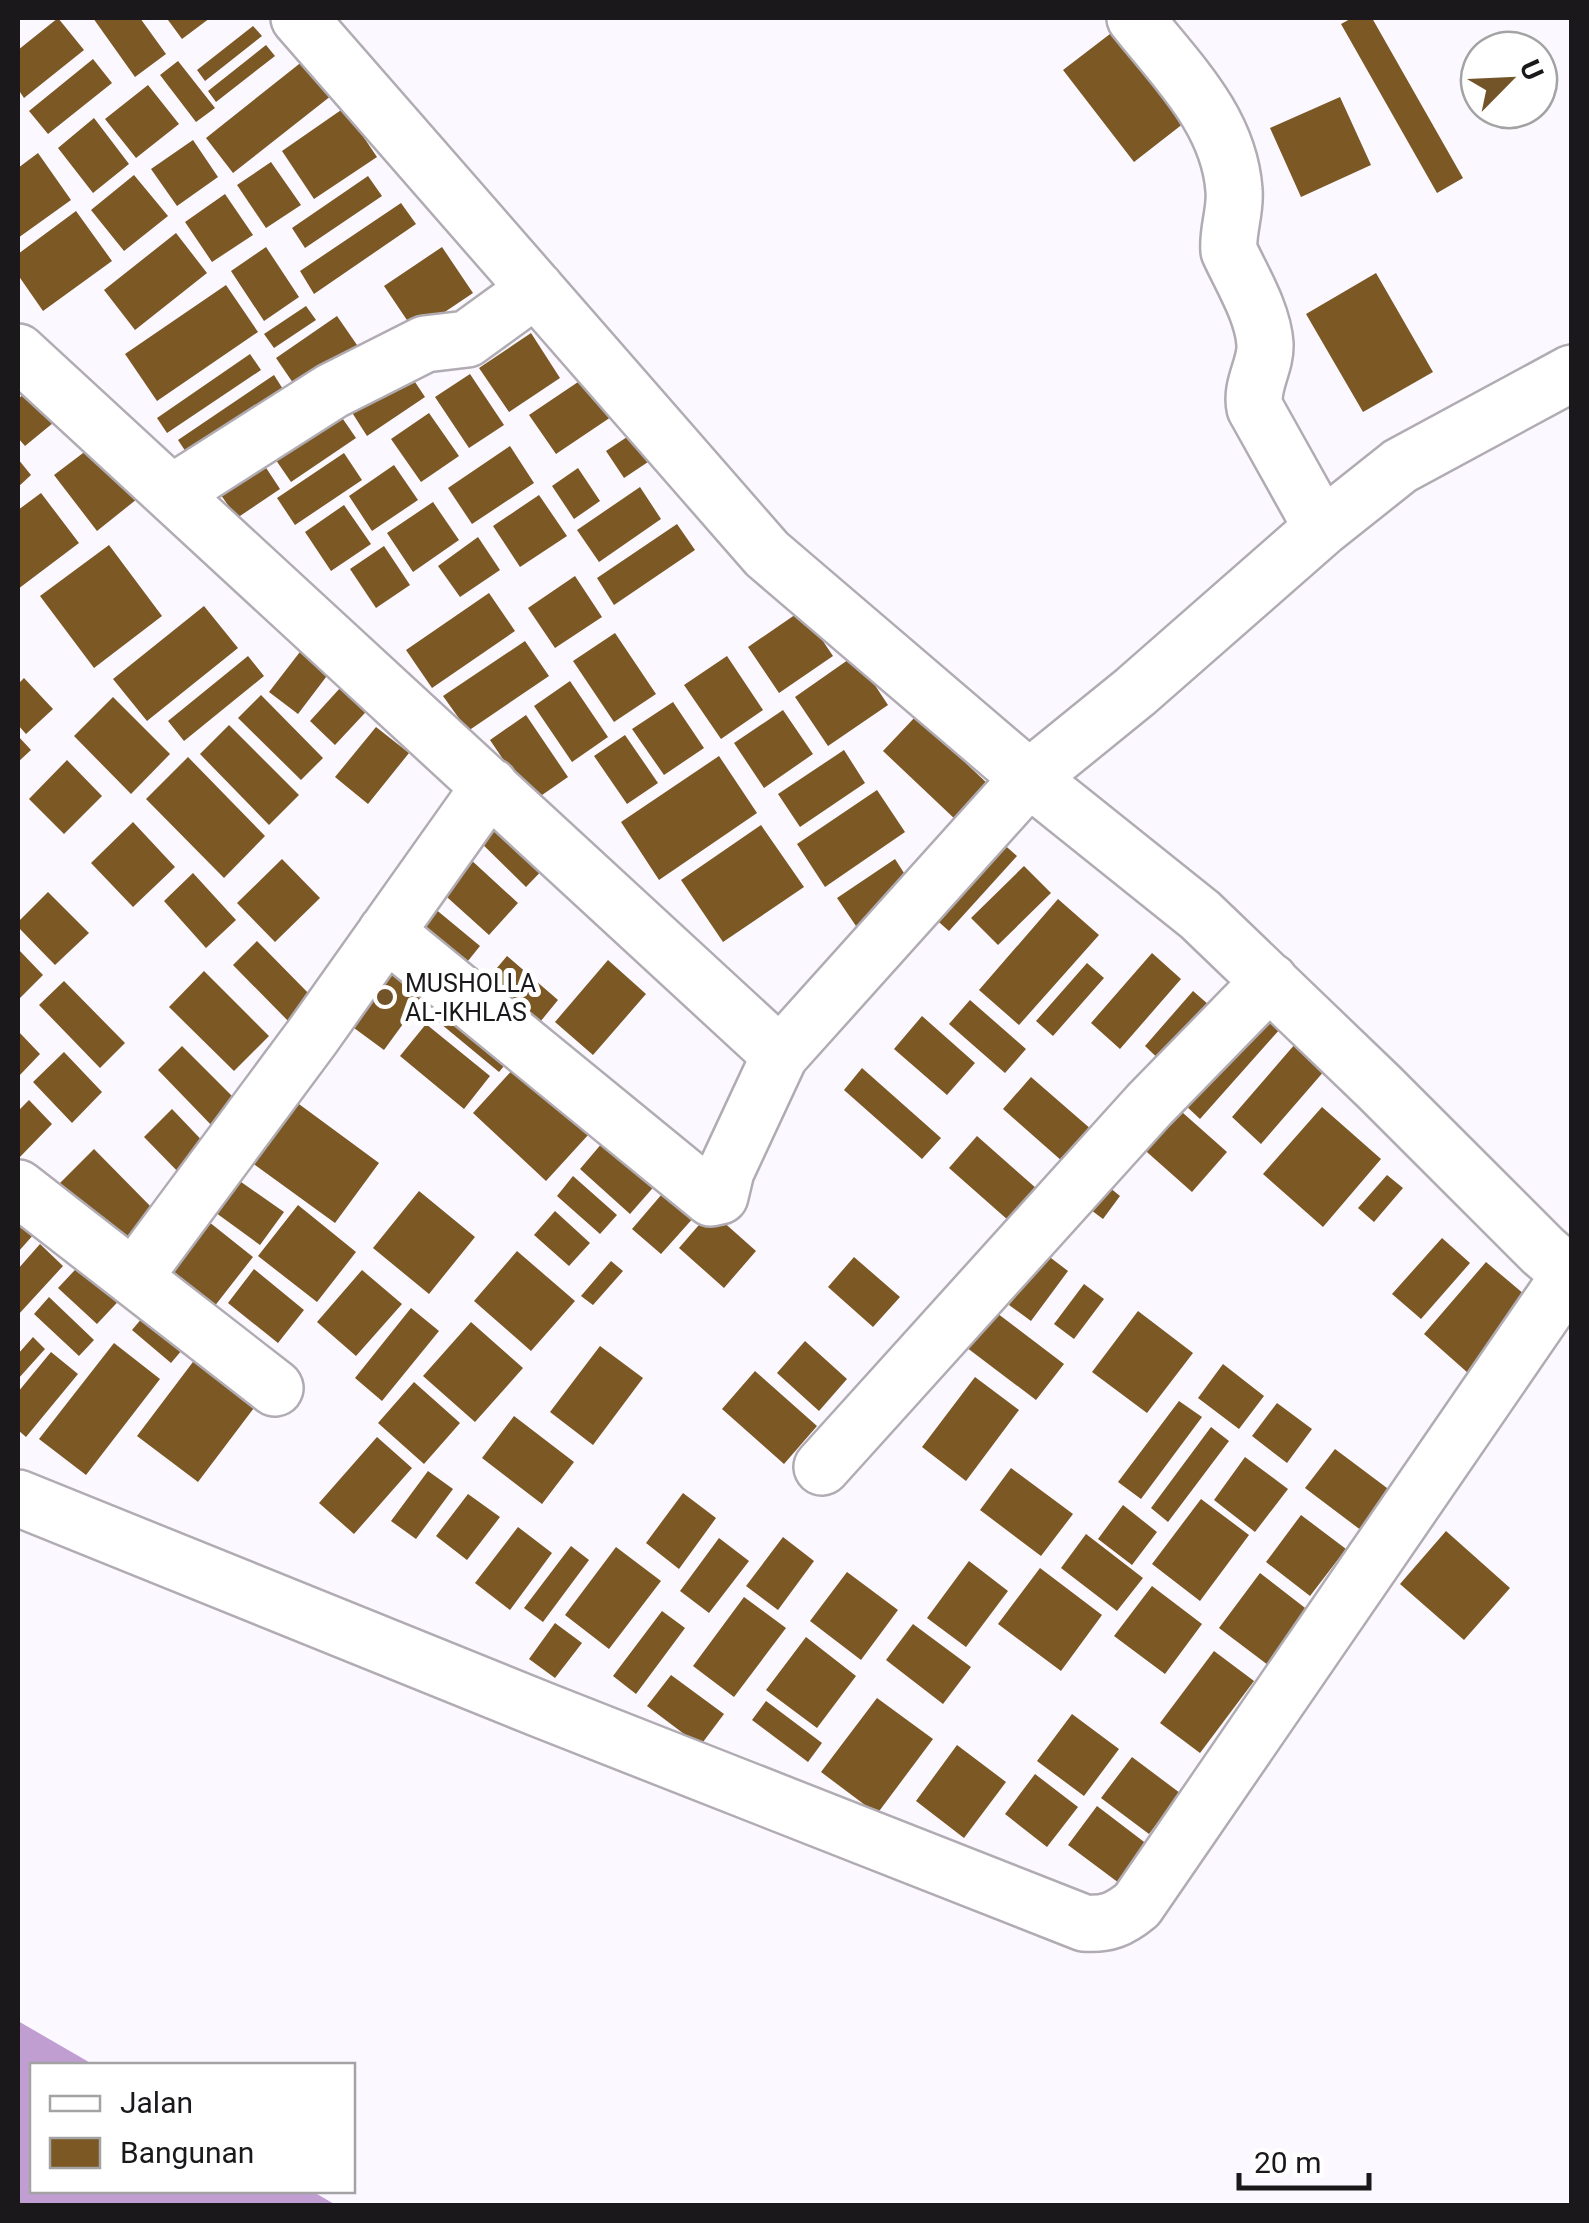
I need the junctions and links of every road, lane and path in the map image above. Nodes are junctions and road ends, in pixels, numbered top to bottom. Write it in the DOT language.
graph roads {
  1 [pos="299,18"];
  2 [pos="1135,18"];
  3 [pos="536,289"];
  4 [pos="18,352"];
  5 [pos="1572,373"];
  6 [pos="172,493"];
  7 [pos="1322,528"];
  8 [pos="1029,778"];
  9 [pos="490,786"];
  10 [pos="386,932"];
  11 [pos="1270,981"];
  12 [pos="780,1054"];
  13 [pos="18,1188"];
  14 [pos="134,1276"];
  15 [pos="1570,1276"];
  16 [pos="275,1388"];
  17 [pos="822,1468"];
  18 [pos="18,1498"];
  1 -- 3 [label="street"];
  2 -- 7 [label="street"];
  3 -- 6 [label="street"];
  3 -- 8 [label="street"];
  4 -- 6 [label="street"];
  5 -- 7 [label="street"];
  6 -- 9 [label="street"];
  7 -- 8 [label="street"];
  8 -- 11 [label="street"];
  8 -- 12 [label="street"];
  9 -- 10 [label="street"];
  9 -- 12 [label="street"];
  10 -- 12 [label="street"];
  10 -- 14 [label="street"];
  11 -- 15 [label="street"];
  11 -- 17 [label="street"];
  13 -- 14 [label="street"];
  14 -- 16 [label="street"];
  15 -- 18 [label="street"];
}
